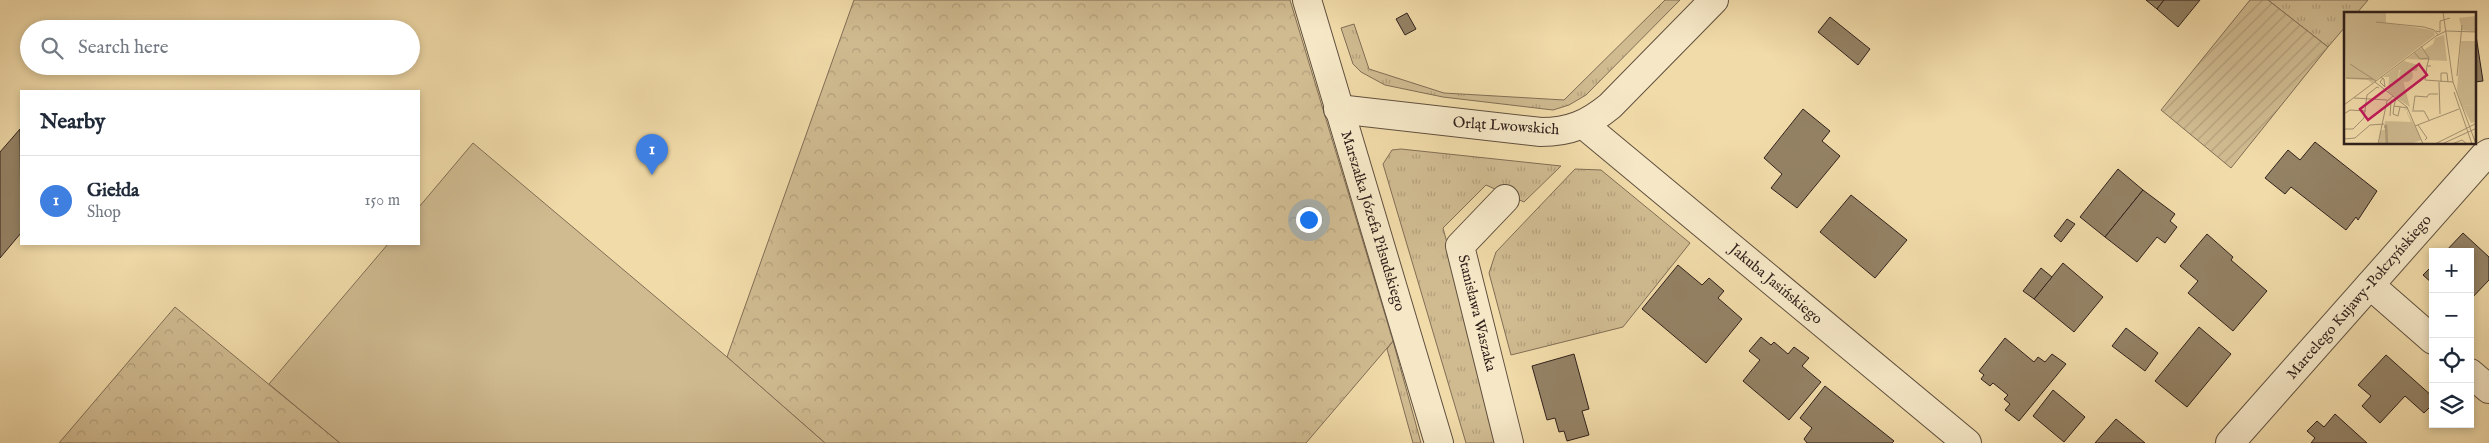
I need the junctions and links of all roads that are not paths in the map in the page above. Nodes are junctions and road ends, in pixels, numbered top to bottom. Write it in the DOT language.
graph roads {
  1 [pos="1307,0"];
  2 [pos="1714,0"];
  3 [pos="1338,109"];
  4 [pos="1584,125"];
  5 [pos="2489,153"];
  6 [pos="1505,199"];
  7 [pos="2370,285"];
  8 [pos="2431,338"];
  9 [pos="2474,376"];
  10 [pos="2489,389"];
  11 [pos="1439,443"];
  12 [pos="1509,443"];
  13 [pos="1967,443"];
  14 [pos="2230,443"];
  1 -- 3 [label="street, Marszałka Józefa Piłsudskiego"];
  2 -- 4 [label="street, Orląt Lwowskich"];
  3 -- 4 [label="street, Orląt Lwowskich"];
  3 -- 11 [label="street, Marszałka Józefa Piłsudskiego"];
  4 -- 13 [label="street, Jakuba Jasińskiego"];
  5 -- 7 [label="street, Marcelego Kujawy-Połczyńskiego"];
  6 -- 12 [label="street, Stanisława Waszaka"];
  7 -- 8 [label="street"];
  7 -- 14 [label="street, Marcelego Kujawy-Połczyńskiego"];
  9 -- 10 [label="street"];
}
